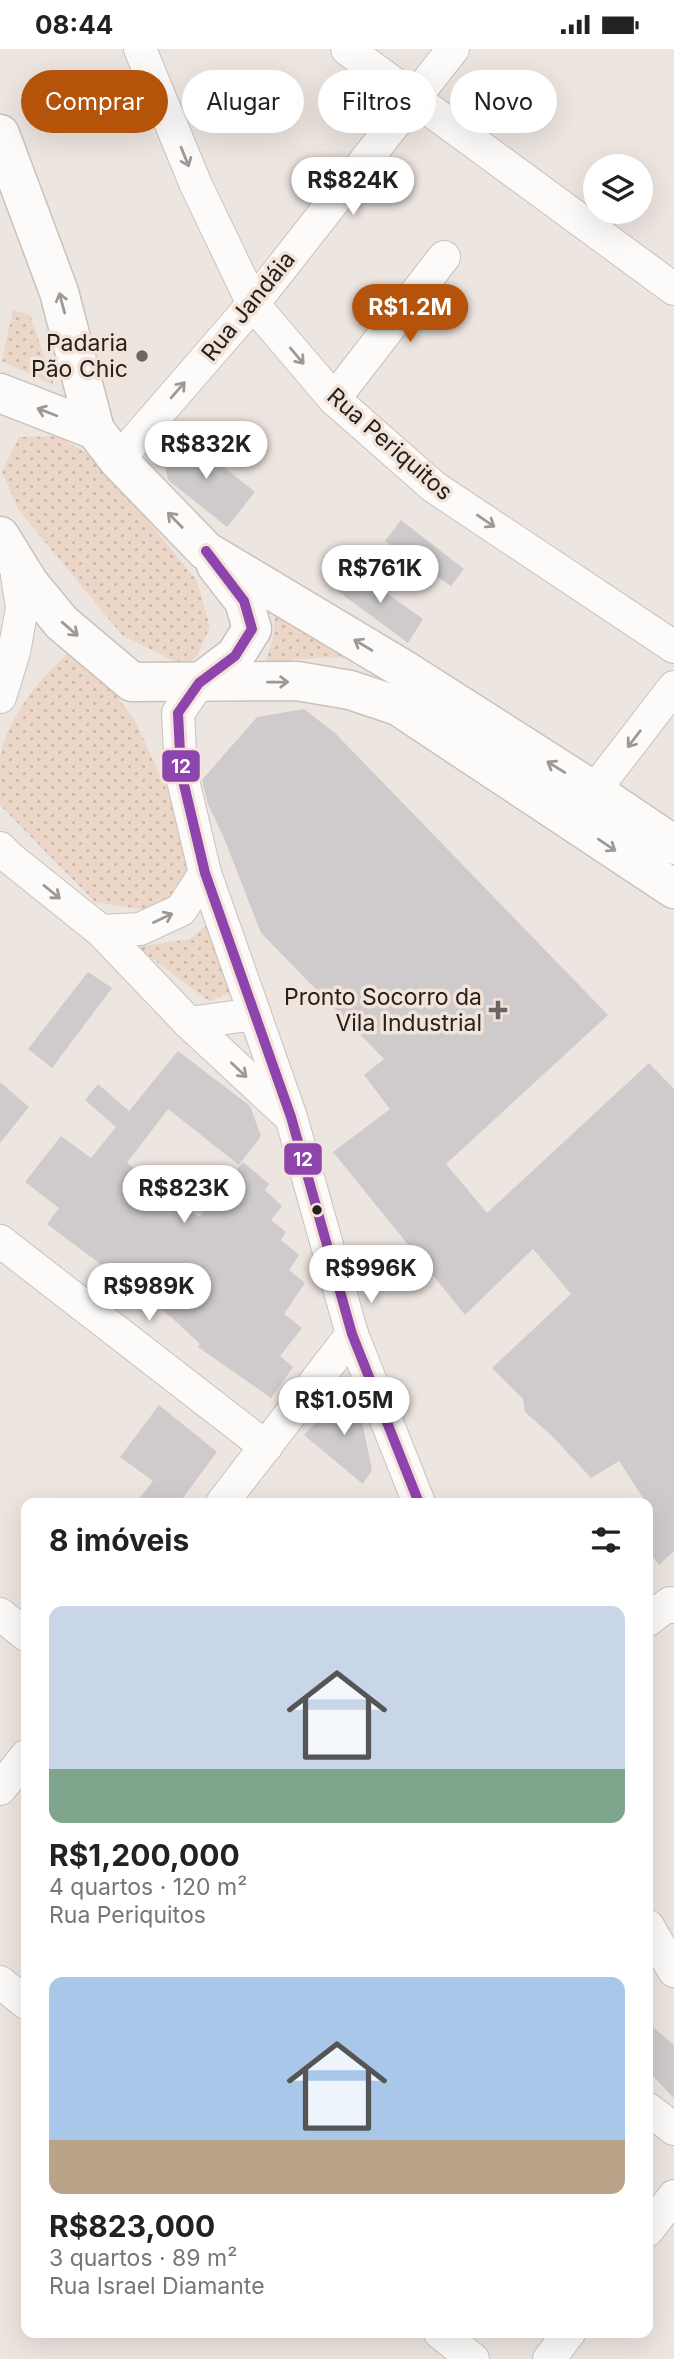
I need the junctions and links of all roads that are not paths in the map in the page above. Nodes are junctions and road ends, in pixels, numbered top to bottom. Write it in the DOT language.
graph roads {
  1 [pos="140,49"];
  2 [pos="346,49"];
  3 [pos="453,49"];
  4 [pos="374,70"];
  5 [pos="436,70"];
  6 [pos="436,116"];
  7 [pos="386,133"];
  8 [pos="0,134"];
  9 [pos="444,257"];
  10 [pos="674,289"];
  11 [pos="253,304"];
  12 [pos="0,393"];
  13 [pos="334,399"];
  14 [pos="95,430"];
  15 [pos="118,460"];
  16 [pos="5,548"];
  17 [pos="206,551"];
  18 [pos="674,647"];
  19 [pos="199,683"];
  20 [pos="674,687"];
  21 [pos="0,697"];
  22 [pos="594,791"];
  23 [pos="674,845"];
  24 [pos="0,848"];
  25 [pos="205,873"];
  26 [pos="674,889"];
  27 [pos="101,931"];
  28 [pos="255,1014"];
  29 [pos="189,1023"];
  30 [pos="291,1117"];
  31 [pos="0,1241"];
  32 [pos="352,1334"];
  33 [pos="265,1447"];
  34 [pos="226,1498"];
  35 [pos="417,1498"];
  36 [pos="674,1608"];
  37 [pos="0,1614"];
  38 [pos="653,1615"];
  39 [pos="21,1631"];
  40 [pos="21,1762"];
  41 [pos="0,1789"];
  42 [pos="653,1935"];
  43 [pos="674,1971"];
  44 [pos="0,1982"];
  45 [pos="21,1999"];
  46 [pos="653,2113"];
  47 [pos="674,2129"];
  48 [pos="674,2196"];
  49 [pos="653,2223"];
  50 [pos="446,2338"];
  51 [pos="565,2338"];
  52 [pos="473,2359"];
  53 [pos="549,2359"];
  1 -- 11 [label="street, Rua Periquitos, one-way"];
  2 -- 4 [label="street"];
  3 -- 5 [label="street, Rua Jandáia"];
  6 -- 10 [label="street"];
  7 -- 11 [label="street, Rua Jandáia"];
  14 -- 8 [label="main road, one-way"];
  9 -- 13 [label="street"];
  11 -- 13 [label="street, Rua Periquitos, one-way"];
  15 -- 11 [label="street, Rua Jandáia, one-way"];
  14 -- 12 [label="main road, one-way"];
  13 -- 18 [label="street, Rua Periquitos, one-way"];
  14 -- 15 [label="main road"];
  17 -- 15 [label="main road, one-way"];
  16 -- 19 [label="main road, one-way"];
  16 -- 21 [label="street"];
  17 -- 19 [label="main road"];
  22 -- 17 [label="main road, one-way"];
  19 -- 25 [label="street"];
  19 -- 26 [label="main road, one-way"];
  20 -- 22 [label="street, one-way"];
  22 -- 23 [label="main road"];
  24 -- 27 [label="street, one-way"];
  27 -- 25 [label="street, one-way"];
  25 -- 28 [label="street"];
  27 -- 29 [label="street"];
  28 -- 29 [label="street"];
  28 -- 30 [label="street"];
  29 -- 30 [label="street, one-way"];
  30 -- 32 [label="street"];
  31 -- 33 [label="street"];
  32 -- 33 [label="street"];
  32 -- 35 [label="street"];
  33 -- 34 [label="street"];
  36 -- 38 [label="street"];
  37 -- 39 [label="street"];
  40 -- 41 [label="street"];
  42 -- 43 [label="street"];
  44 -- 45 [label="street"];
  46 -- 47 [label="street"];
  48 -- 49 [label="street"];
  50 -- 52 [label="street"];
  51 -- 53 [label="street"];
}
